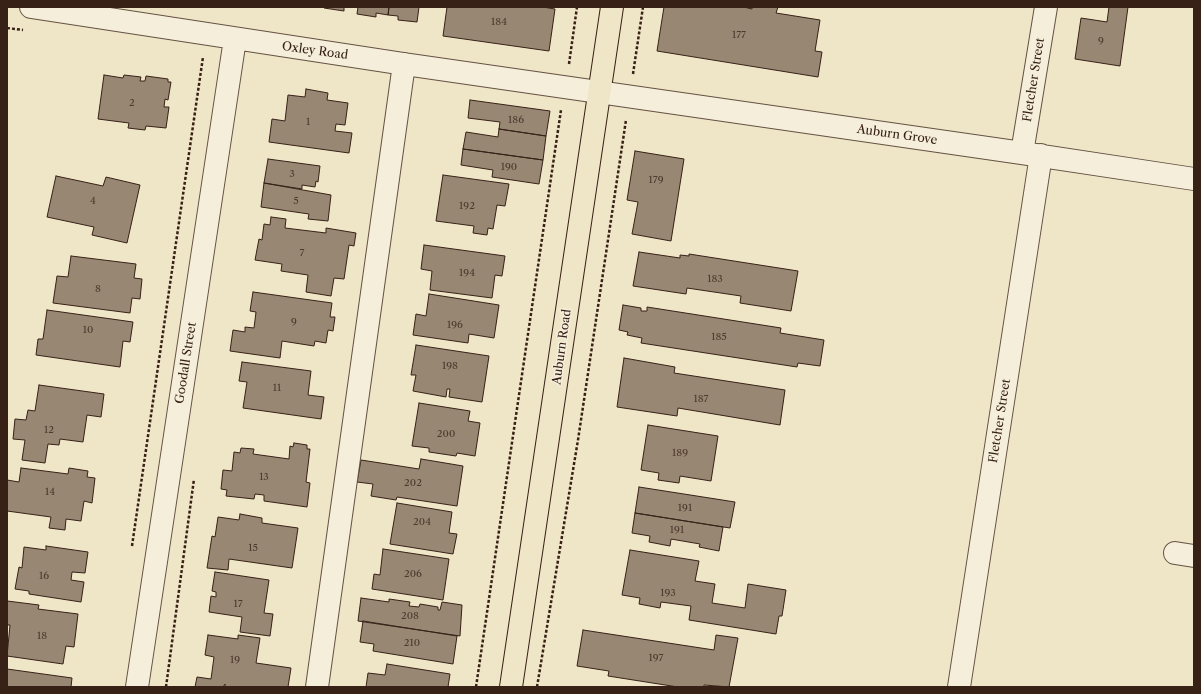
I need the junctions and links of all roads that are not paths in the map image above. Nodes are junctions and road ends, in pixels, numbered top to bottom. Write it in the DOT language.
graph roads {
  1 [pos="32,7"];
  2 [pos="612,7"];
  3 [pos="1046,7"];
  4 [pos="235,39"];
  5 [pos="404,64"];
  6 [pos="599,92"];
  7 [pos="1032,154"];
  8 [pos="1194,179"];
  9 [pos="137,687"];
  10 [pos="318,687"];
  11 [pos="511,687"];
  12 [pos="959,687"];
  1 -- 4 [label="street, Oxley Road"];
  2 -- 6 [label="main road, Auburn Road"];
  3 -- 7 [label="street, Fletcher Street"];
  4 -- 5 [label="street, Oxley Road"];
  4 -- 9 [label="street, Goodall Street"];
  5 -- 6 [label="street, Oxley Road"];
  5 -- 10 [label="street"];
  6 -- 7 [label="street, Auburn Grove"];
  6 -- 11 [label="main road, Auburn Road"];
  7 -- 8 [label="street, Auburn Grove"];
  7 -- 12 [label="street, Fletcher Street"];
}
